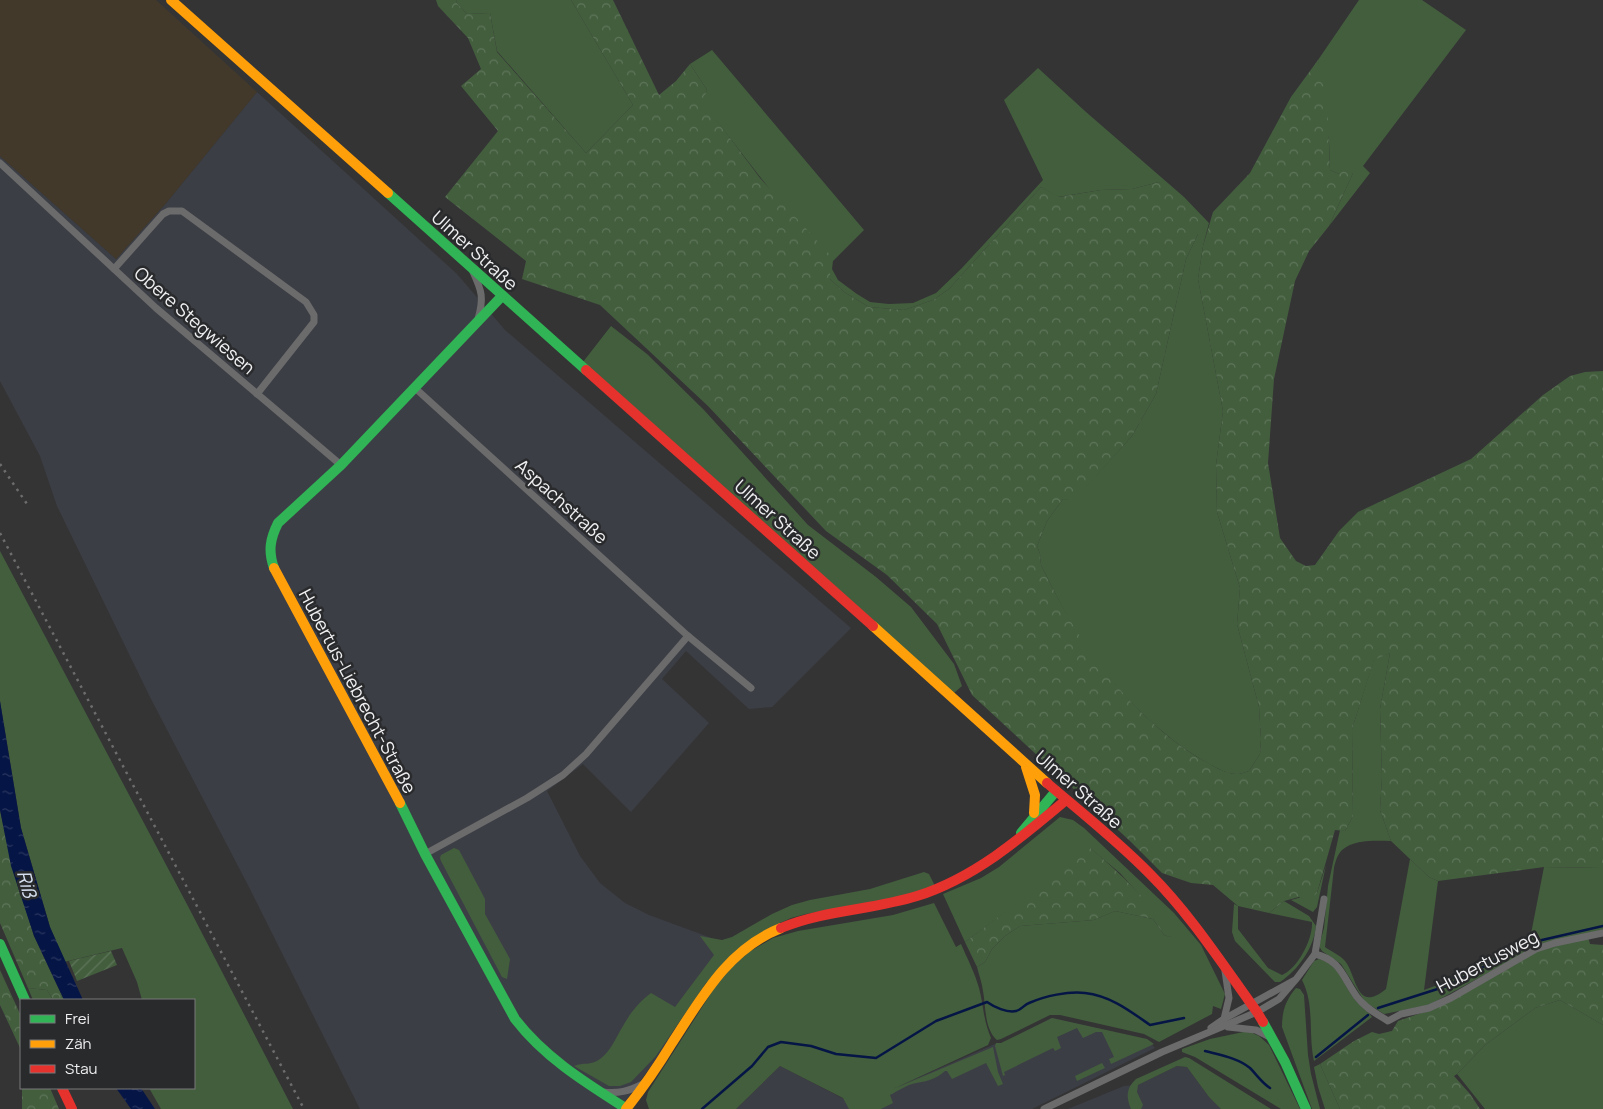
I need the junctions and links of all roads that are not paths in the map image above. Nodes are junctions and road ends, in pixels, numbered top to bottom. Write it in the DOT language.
graph roads {
  1 [pos="171,0"];
  2 [pos="0,163"];
  3 [pos="114,269"];
  4 [pos="472,270"];
  5 [pos="502,296"];
  6 [pos="476,325"];
  7 [pos="415,388"];
  8 [pos="257,394"];
  9 [pos="341,465"];
  10 [pos="688,636"];
  11 [pos="751,688"];
  12 [pos="1024,764"];
  13 [pos="1056,792"];
  14 [pos="1066,800"];
  15 [pos="1032,817"];
  16 [pos="1018,838"];
  17 [pos="425,854"];
  18 [pos="1324,899"];
  19 [pos="1603,934"];
  20 [pos="0,944"];
  21 [pos="1316,954"];
  22 [pos="1224,966"];
  23 [pos="25,999"];
  24 [pos="1254,1008"];
  25 [pos="1224,1023"];
  26 [pos="1272,1038"];
  27 [pos="648,1081"];
  28 [pos="62,1089"];
  29 [pos="600,1092"];
  30 [pos="72,1109"];
  31 [pos="627,1109"];
  32 [pos="1044,1109"];
  33 [pos="1306,1109"];
  1 -- 4 [label="main road, Ulmer Straße"];
  2 -- 3 [label="street, Obere Stegwiesen"];
  3 -- 8 [label="street, Obere Stegwiesen"];
  3 -- 8 [label="street, Obere Stegwiesen"];
  4 -- 5 [label="main road, Ulmer Straße"];
  4 -- 6 [label="street"];
  5 -- 6 [label="main road, Hubertus-Liebrecht-Straße"];
  5 -- 12 [label="main road, Ulmer Straße"];
  6 -- 7 [label="main road, Hubertus-Liebrecht-Straße"];
  7 -- 9 [label="main road, Hubertus-Liebrecht-Straße"];
  7 -- 10 [label="street, Aspachstraße"];
  8 -- 9 [label="street, Obere Stegwiesen"];
  9 -- 17 [label="main road, Hubertus-Liebrecht-Straße"];
  10 -- 11 [label="street, Aspachstraße"];
  10 -- 17 [label="street"];
  12 -- 13 [label="main road, Ulmer Straße"];
  12 -- 15 [label="main road"];
  13 -- 14 [label="main road, Ulmer Straße"];
  13 -- 15 [label="main road"];
  14 -- 16 [label="main road"];
  14 -- 22 [label="main road, Ulmer Straße"];
  15 -- 16 [label="main road"];
  16 -- 27 [label="main road"];
  17 -- 29 [label="main road, Hubertus-Liebrecht-Straße"];
  18 -- 21 [label="street"];
  19 -- 21 [label="street, Hubertusweg"];
  20 -- 23 [label="main road"];
  21 -- 24 [label="street"];
  22 -- 24 [label="main road, Ulmer Straße"];
  22 -- 25 [label="street"];
  24 -- 25 [label="street"];
  24 -- 26 [label="main road, Ulmer Straße"];
  25 -- 26 [label="street"];
  25 -- 32 [label="street"];
  26 -- 33 [label="main road, Ulmer Straße"];
  27 -- 29 [label="street"];
  27 -- 31 [label="main road"];
  28 -- 30 [label="main road"];
  29 -- 31 [label="main road, Hubertus-Liebrecht-Straße"];
}
